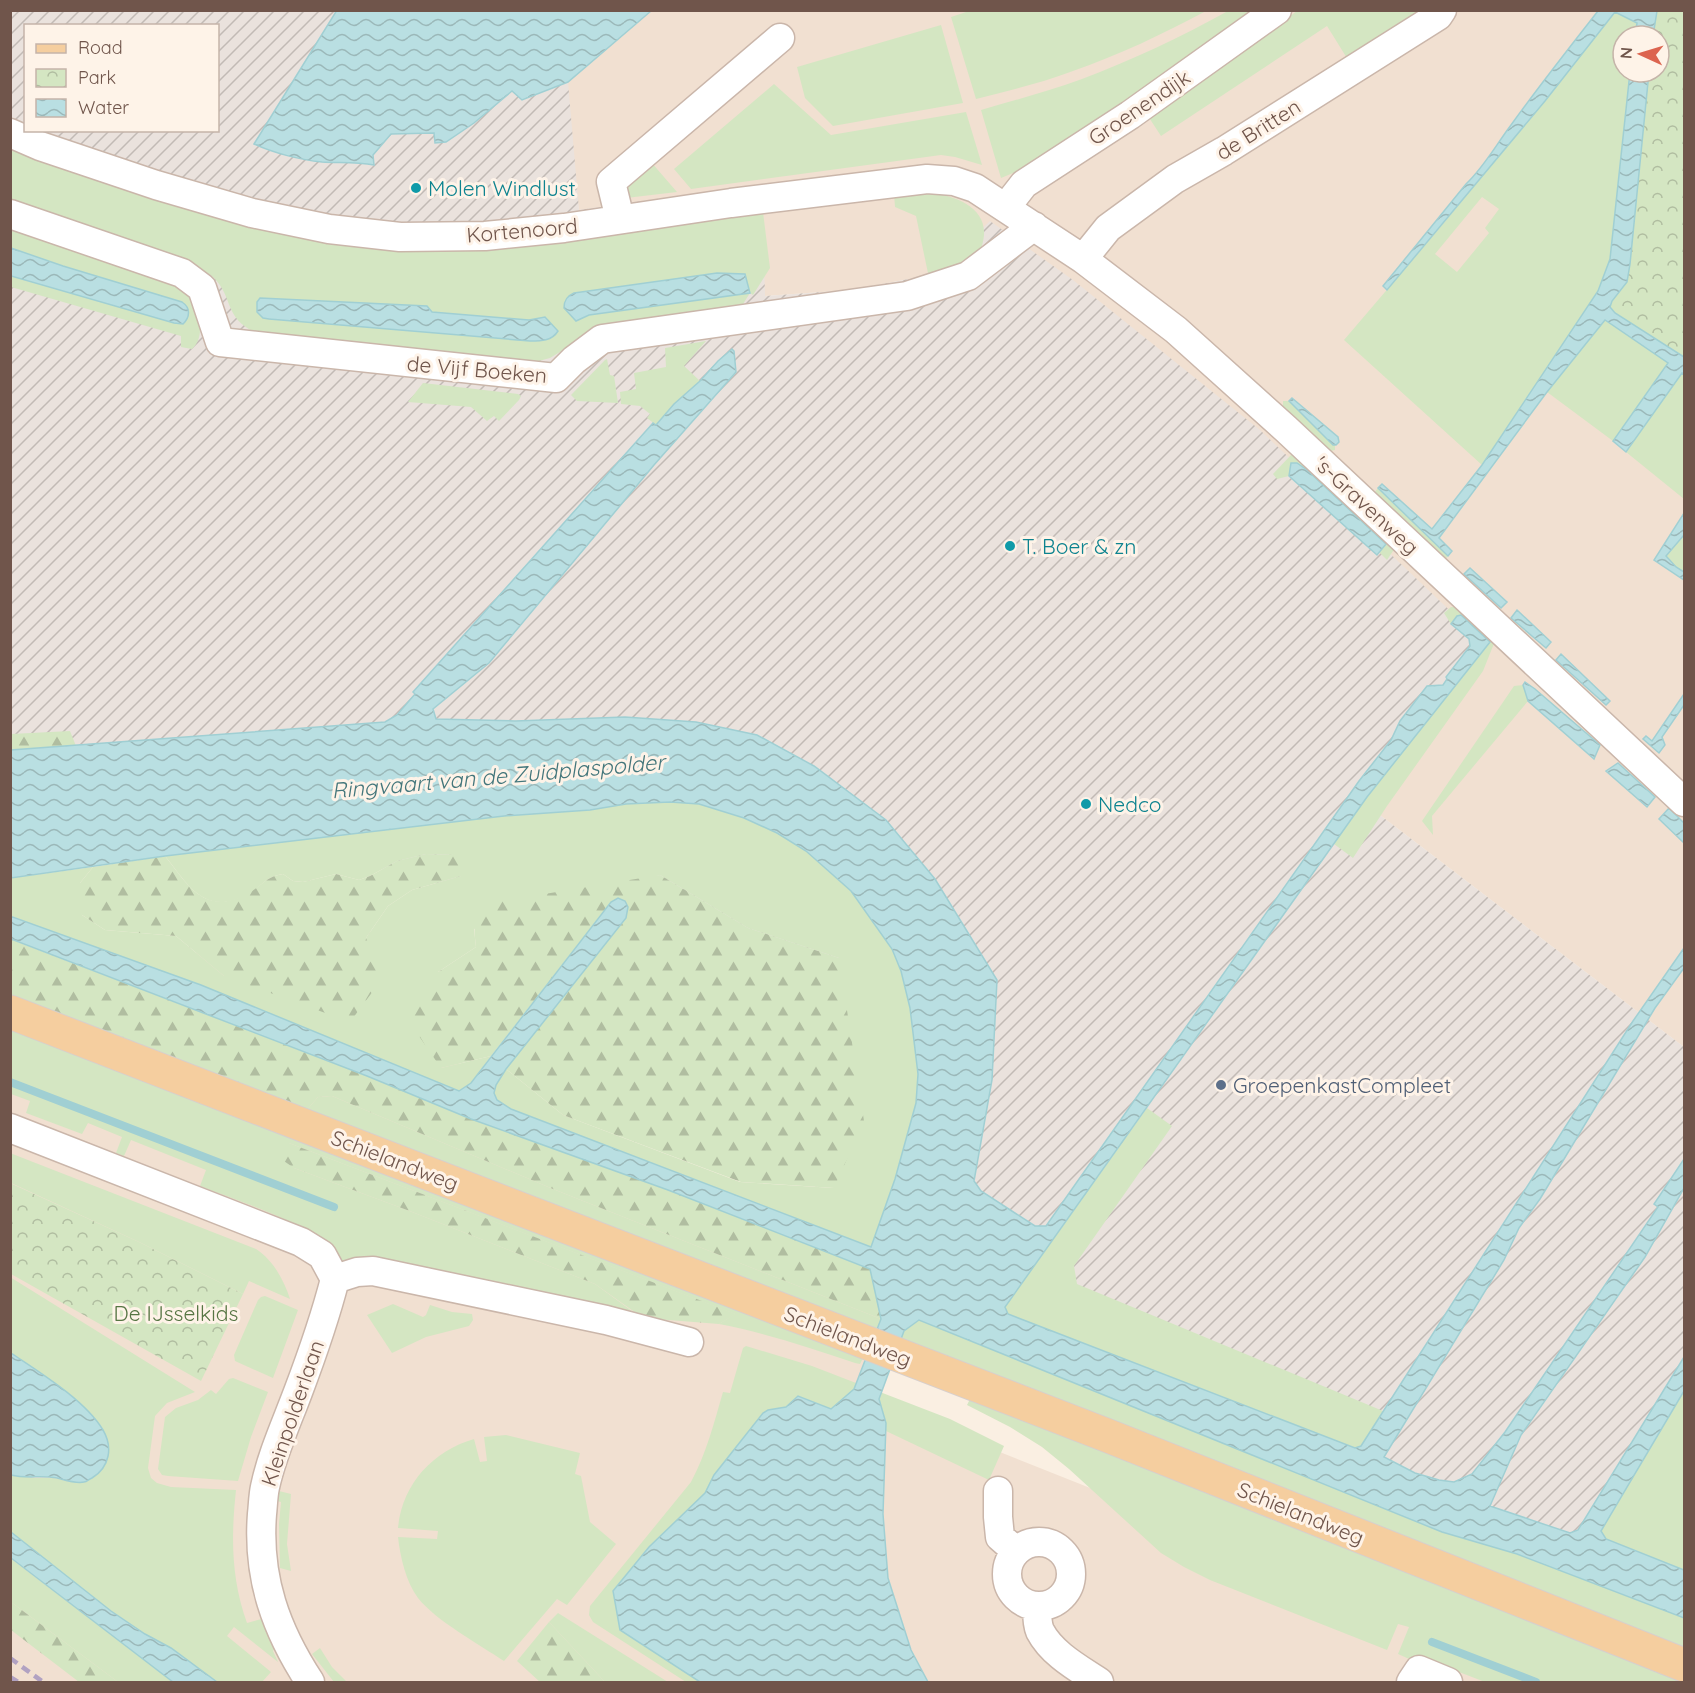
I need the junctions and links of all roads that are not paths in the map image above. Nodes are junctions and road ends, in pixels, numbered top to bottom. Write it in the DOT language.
graph roads {
  1 [pos="1277,10"];
  2 [pos="1443,10"];
  3 [pos="780,38"];
  4 [pos="10,134"];
  5 [pos="1006,207"];
  6 [pos="10,214"];
  7 [pos="620,219"];
  8 [pos="1034,226"];
  9 [pos="1083,259"];
  10 [pos="1684,802"];
  11 [pos="10,1012"];
  12 [pos="10,1128"];
  13 [pos="335,1279"];
  14 [pos="689,1342"];
  15 [pos="998,1491"];
  16 [pos="1016,1551"];
  17 [pos="1037,1607"];
  18 [pos="1684,1665"];
  19 [pos="1415,1676"];
  20 [pos="310,1683"];
  21 [pos="1099,1683"];
  22 [pos="1448,1683"];
  1 -- 5 [label="street, Groenendijk"];
  2 -- 9 [label="street, de Britten"];
  3 -- 7 [label="street"];
  4 -- 7 [label="street, Kortenoord"];
  5 -- 7 [label="street, Kortenoord"];
  5 -- 8 [label="street, Kortenoord"];
  6 -- 8 [label="street, de Vijf Boeken"];
  8 -- 9 [label="street, 's-Gravenweg"];
  9 -- 10 [label="street, 's-Gravenweg"];
  11 -- 18 [label="main road, Schielandweg"];
  12 -- 13 [label="street"];
  13 -- 14 [label="street"];
  13 -- 20 [label="street, Kleinpolderlaan"];
  15 -- 16 [label="street"];
  16 -- 17 [label="street"];
  16 -- 17 [label="street"];
  17 -- 21 [label="street"];
  19 -- 22 [label="street"];
}
